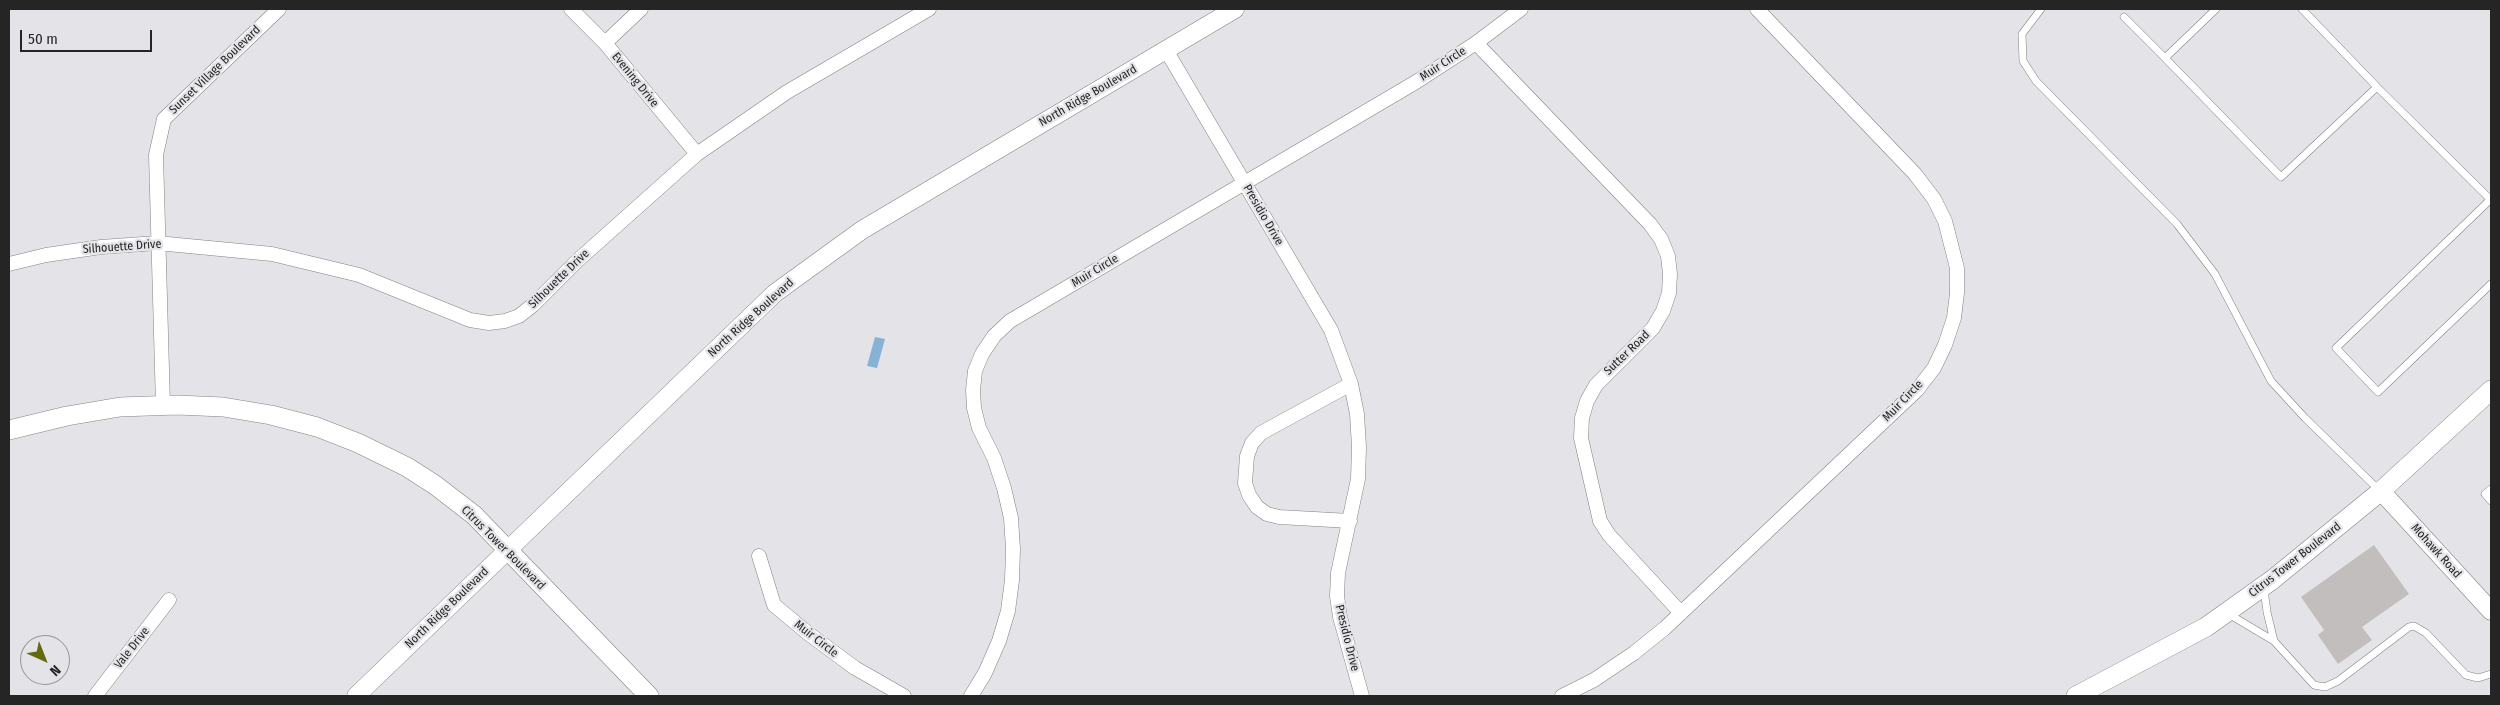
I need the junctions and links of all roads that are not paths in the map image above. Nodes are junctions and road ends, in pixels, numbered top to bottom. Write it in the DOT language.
graph roads {
  1 [pos="278,9"];
  2 [pos="571,9"];
  3 [pos="641,9"];
  4 [pos="929,9"];
  5 [pos="1235,9"];
  6 [pos="1521,9"];
  7 [pos="1757,9"];
  8 [pos="2041,9"];
  9 [pos="2216,9"];
  10 [pos="2302,9"];
  11 [pos="2124,17"];
  12 [pos="605,43"];
  13 [pos="1476,43"];
  14 [pos="1166,50"];
  15 [pos="2165,58"];
  16 [pos="2377,87"];
  17 [pos="696,154"];
  18 [pos="1244,183"];
  19 [pos="2491,199"];
  20 [pos="157,243"];
  21 [pos="9,264"];
  22 [pos="2491,284"];
  23 [pos="1351,384"];
  24 [pos="2491,390"];
  25 [pos="163,405"];
  26 [pos="9,430"];
  27 [pos="2491,489"];
  28 [pos="2381,491"];
  29 [pos="2491,501"];
  30 [pos="1350,521"];
  31 [pos="507,550"];
  32 [pos="759,556"];
  33 [pos="2264,586"];
  34 [pos="169,600"];
  35 [pos="2491,611"];
  36 [pos="1681,613"];
  37 [pos="2226,613"];
  38 [pos="2274,642"];
  39 [pos="2491,674"];
  40 [pos="95,696"];
  41 [pos="356,696"];
  42 [pos="649,696"];
  43 [pos="904,696"];
  44 [pos="971,696"];
  45 [pos="1362,696"];
  46 [pos="1562,696"];
  47 [pos="2076,696"];
  1 -- 20 [label="street, Sunset Village Boulevard"];
  2 -- 12 [label="street, Evening Drive"];
  3 -- 12 [label="street"];
  4 -- 17 [label="street, Silhouette Drive"];
  5 -- 14 [label="street, North Ridge Boulevard"];
  6 -- 13 [label="street, Muir Circle"];
  7 -- 36 [label="street, Muir Circle"];
  8 -- 28 [label="lane"];
  9 -- 15 [label="lane"];
  10 -- 16 [label="lane"];
  11 -- 15 [label="lane"];
  12 -- 17 [label="street, Evening Drive"];
  13 -- 18 [label="street, Muir Circle"];
  13 -- 36 [label="street, Sutter Road"];
  14 -- 18 [label="street, Presidio Drive"];
  14 -- 31 [label="street, North Ridge Boulevard"];
  15 -- 16 [label="lane"];
  16 -- 19 [label="lane"];
  17 -- 20 [label="street, Silhouette Drive"];
  18 -- 23 [label="street, Presidio Drive"];
  18 -- 44 [label="street, Muir Circle"];
  19 -- 22 [label="lane"];
  20 -- 21 [label="street, Silhouette Drive"];
  20 -- 25 [label="street, Sunset Village Boulevard"];
  23 -- 30 [label="street, Presidio Drive"];
  23 -- 30 [label="street"];
  24 -- 28 [label="main road, Citrus Tower Boulevard"];
  25 -- 26 [label="main road, Citrus Tower Boulevard"];
  25 -- 31 [label="main road, Citrus Tower Boulevard"];
  27 -- 29 [label="lane"];
  28 -- 33 [label="main road, Citrus Tower Boulevard"];
  28 -- 35 [label="street, Mohawk Road"];
  30 -- 45 [label="street, Presidio Drive"];
  31 -- 41 [label="street, North Ridge Boulevard"];
  31 -- 42 [label="main road, Citrus Tower Boulevard"];
  32 -- 43 [label="street, Muir Circle"];
  33 -- 37 [label="main road, Citrus Tower Boulevard"];
  33 -- 38 [label="lane"];
  34 -- 40 [label="street, Vale Drive"];
  36 -- 46 [label="street, Muir Circle"];
  37 -- 38 [label="lane"];
  37 -- 47 [label="main road, Citrus Tower Boulevard"];
  38 -- 39 [label="lane"];
}
